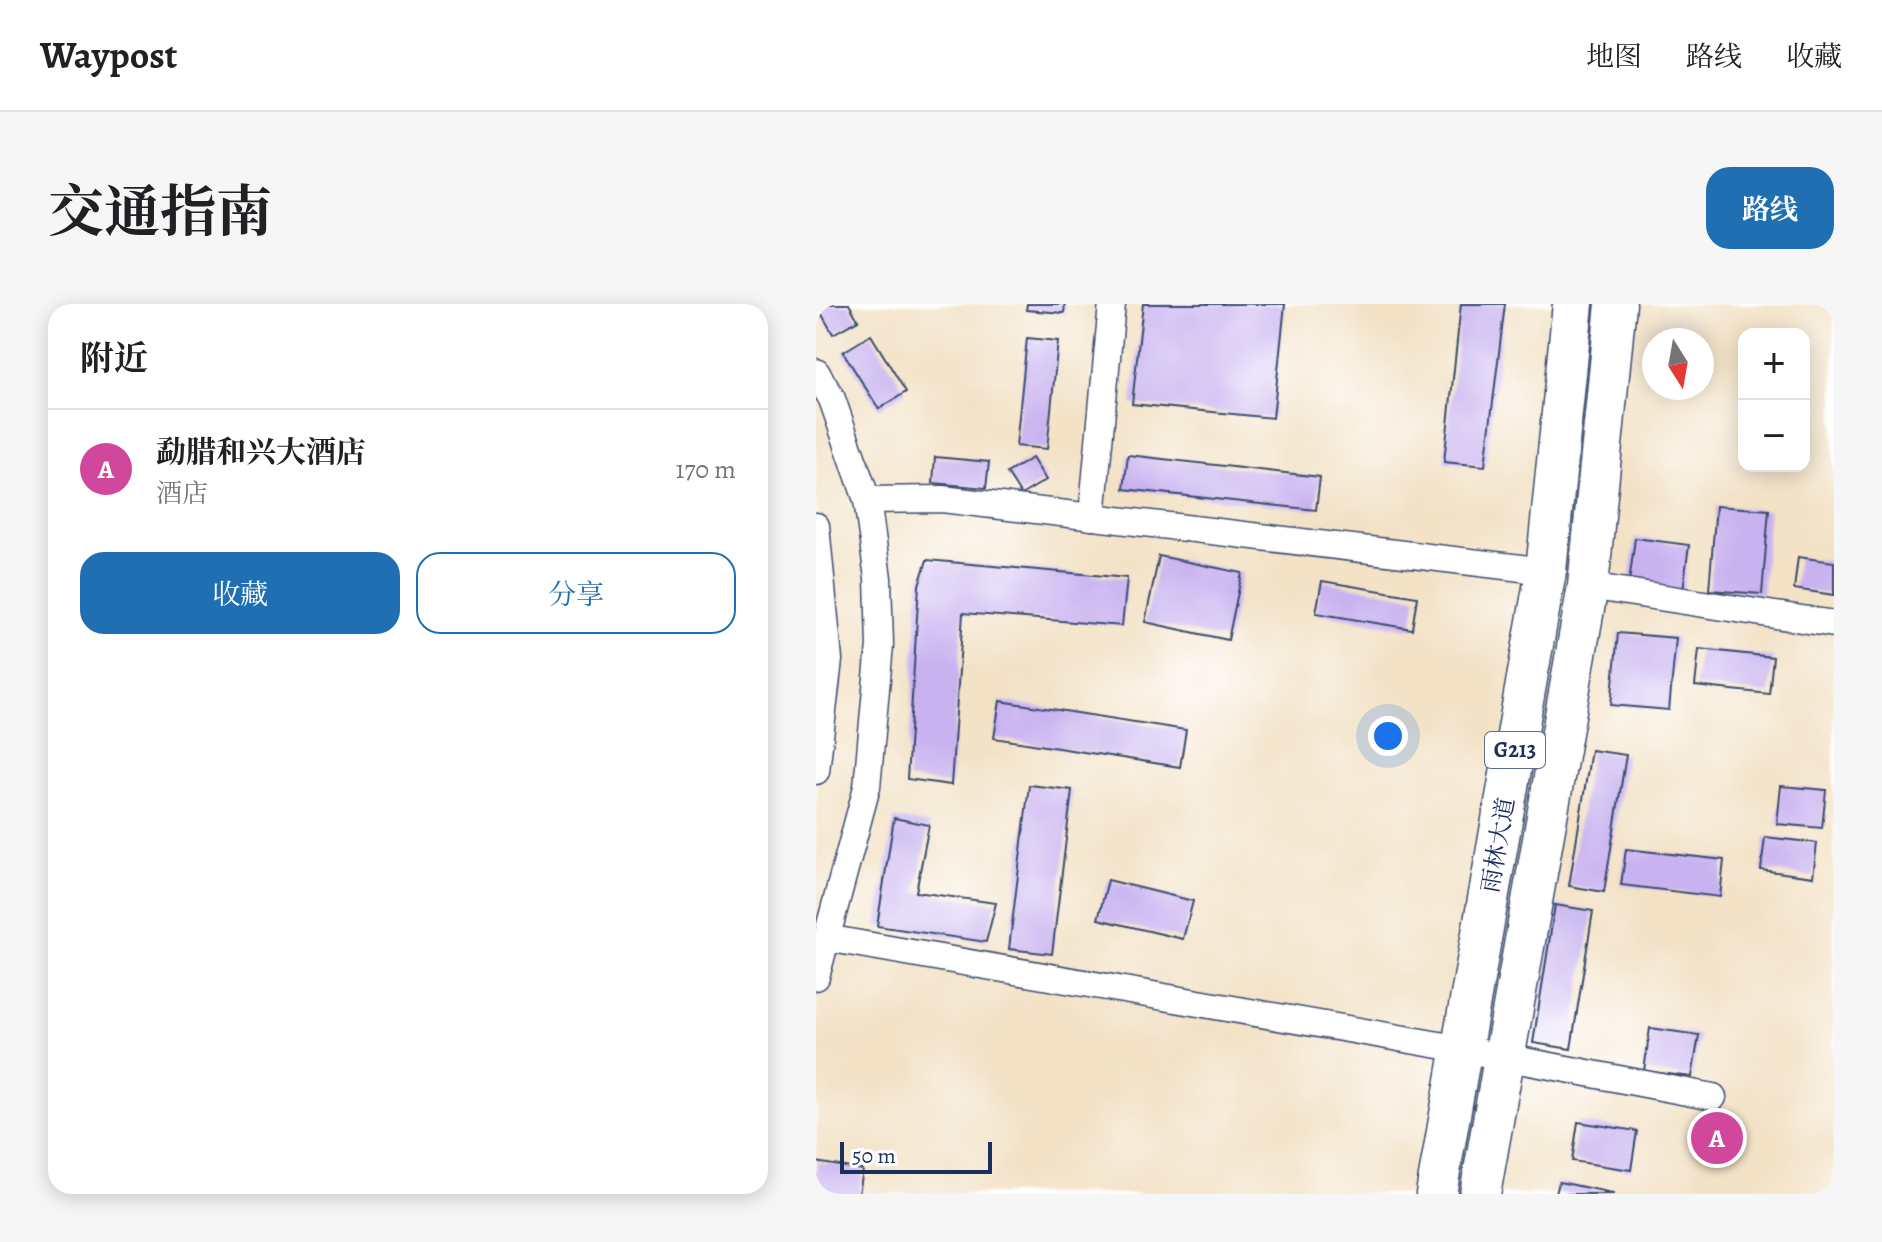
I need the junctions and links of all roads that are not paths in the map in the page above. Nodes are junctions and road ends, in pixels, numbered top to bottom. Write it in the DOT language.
graph roads {
  1 [pos="1112,304"];
  2 [pos="1573,304"];
  3 [pos="1616,304"];
  4 [pos="816,372"];
  5 [pos="867,500"];
  6 [pos="1092,517"];
  7 [pos="816,526"];
  8 [pos="1546,571"];
  9 [pos="1588,586"];
  10 [pos="1834,624"];
  11 [pos="1525,694"];
  12 [pos="1568,699"];
  13 [pos="816,771"];
  14 [pos="826,938"];
  15 [pos="816,977"];
  16 [pos="1462,1049"];
  17 [pos="1504,1057"];
  18 [pos="1713,1097"];
  19 [pos="1436,1194"];
  20 [pos="1480,1194"];
  1 -- 6 [label="street"];
  2 -- 8 [label="highway, 雨林大道 / G213"];
  3 -- 9 [label="highway, 雨林大道 / G213"];
  4 -- 5 [label="street"];
  5 -- 6 [label="street"];
  5 -- 14 [label="street"];
  6 -- 8 [label="street"];
  7 -- 13 [label="street"];
  8 -- 11 [label="highway, 雨林大道 / G213"];
  9 -- 10 [label="street"];
  9 -- 12 [label="highway, 雨林大道 / G213"];
  11 -- 12 [label="highway"];
  11 -- 16 [label="highway, 雨林大道 / G213"];
  12 -- 17 [label="highway, 雨林大道 / G213"];
  14 -- 15 [label="street"];
  14 -- 16 [label="street"];
  16 -- 17 [label="street"];
  16 -- 19 [label="highway, 雨林大道 / G213"];
  17 -- 18 [label="street"];
  17 -- 20 [label="highway, 雨林大道 / G213"];
}
